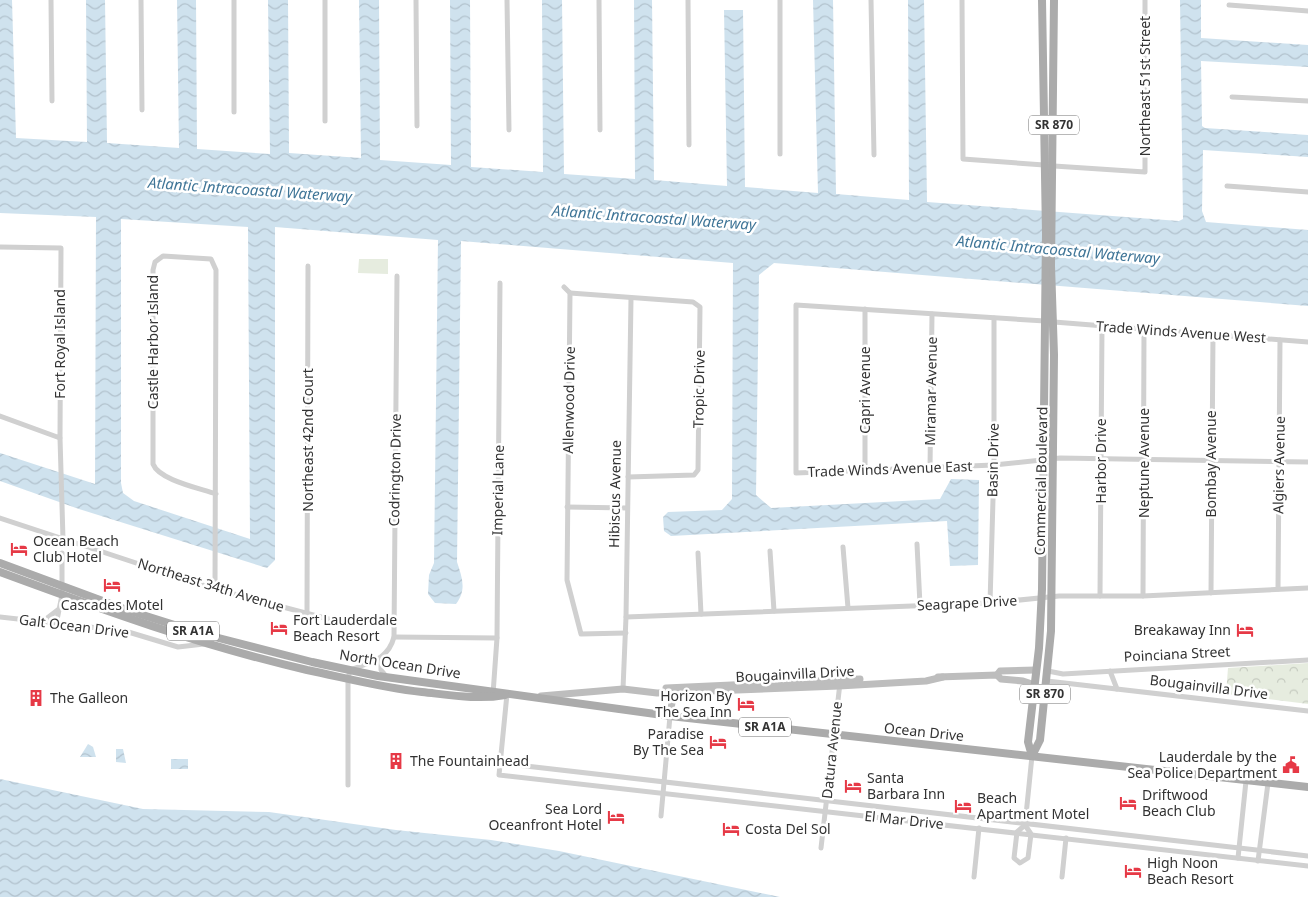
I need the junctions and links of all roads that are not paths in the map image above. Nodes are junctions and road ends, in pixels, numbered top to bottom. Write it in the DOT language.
graph roads {
  1 [pos="51,0"];
  2 [pos="141,0"];
  3 [pos="234,0"];
  4 [pos="325,0"];
  5 [pos="416,0"];
  6 [pos="507,0"];
  7 [pos="599,0"];
  8 [pos="688,0"];
  9 [pos="780,0"];
  10 [pos="871,0"];
  11 [pos="962,0"];
  12 [pos="1042,0"];
  13 [pos="1054,0"];
  14 [pos="1145,0"];
  15 [pos="1229,5"];
  16 [pos="1308,10"];
  17 [pos="1042,22"];
  18 [pos="1054,36"];
  19 [pos="1042,37"];
  20 [pos="1054,48"];
  21 [pos="1232,96"];
  22 [pos="52,101"];
  23 [pos="1308,101"];
  24 [pos="142,110"];
  25 [pos="234,112"];
  26 [pos="325,121"];
  27 [pos="416,126"];
  28 [pos="509,130"];
  29 [pos="600,130"];
  30 [pos="689,145"];
  31 [pos="1042,148"];
  32 [pos="780,154"];
  33 [pos="874,154"];
  34 [pos="1044,165"];
  35 [pos="1054,166"];
  36 [pos="1227,186"];
  37 [pos="1308,192"];
  38 [pos="1048,204"];
  39 [pos="0,247"];
  40 [pos="308,266"];
  41 [pos="397,276"];
  42 [pos="500,283"];
  43 [pos="564,287"];
  44 [pos="1048,292"];
  45 [pos="570,293"];
  46 [pos="631,298"];
  47 [pos="865,309"];
  48 [pos="932,314"];
  49 [pos="994,318"];
  50 [pos="1045,321"];
  51 [pos="1054,322"];
  52 [pos="1102,326"];
  53 [pos="1144,329"];
  54 [pos="1054,333"];
  55 [pos="1213,334"];
  56 [pos="1280,340"];
  57 [pos="1308,342"];
  58 [pos="0,416"];
  59 [pos="60,438"];
  60 [pos="1101,458"];
  61 [pos="1053,459"];
  62 [pos="1144,459"];
  63 [pos="1044,461"];
  64 [pos="1211,461"];
  65 [pos="1278,462"];
  66 [pos="1308,462"];
  67 [pos="994,465"];
  68 [pos="930,468"];
  69 [pos="865,470"];
  70 [pos="628,478"];
  71 [pos="216,494"];
  72 [pos="567,507"];
  73 [pos="627,508"];
  74 [pos="0,518"];
  75 [pos="63,539"];
  76 [pos="916,544"];
  77 [pos="843,547"];
  78 [pos="770,551"];
  79 [pos="62,553"];
  80 [pos="698,553"];
  81 [pos="0,563"];
  82 [pos="0,572"];
  83 [pos="61,586"];
  84 [pos="1308,588"];
  85 [pos="215,589"];
  86 [pos="1278,589"];
  87 [pos="1211,593"];
  88 [pos="62,595"];
  89 [pos="1100,596"];
  90 [pos="1144,596"];
  91 [pos="1052,597"];
  92 [pos="1041,598"];
  93 [pos="990,603"];
  94 [pos="920,605"];
  95 [pos="848,608"];
  96 [pos="59,609"];
  97 [pos="774,611"];
  98 [pos="307,613"];
  99 [pos="701,614"];
  100 [pos="0,617"];
  101 [pos="626,617"];
  102 [pos="336,621"];
  103 [pos="42,623"];
  104 [pos="56,624"];
  105 [pos="626,633"];
  106 [pos="394,637"];
  107 [pos="497,638"];
  108 [pos="205,644"];
  109 [pos="381,659"];
  110 [pos="1308,660"];
  111 [pos="350,670"];
  112 [pos="1036,670"];
  113 [pos="1048,671"];
  114 [pos="1107,671"];
  115 [pos="1066,674"];
  116 [pos="997,675"];
  117 [pos="388,678"];
  118 [pos="348,679"];
  119 [pos="1047,682"];
  120 [pos="840,683"];
  121 [pos="1035,685"];
  122 [pos="1068,685"];
  123 [pos="623,689"];
  124 [pos="1117,689"];
  125 [pos="674,690"];
  126 [pos="689,692"];
  127 [pos="493,694"];
  128 [pos="507,694"];
  129 [pos="538,696"];
  130 [pos="672,705"];
  131 [pos="1308,710"];
  132 [pos="670,716"];
  133 [pos="834,734"];
  134 [pos="1032,756"];
  135 [pos="500,763"];
  136 [pos="1246,781"];
  137 [pos="664,782"];
  138 [pos="1268,783"];
  139 [pos="348,785"];
  140 [pos="1308,787"];
  141 [pos="662,794"];
  142 [pos="827,800"];
  143 [pos="825,812"];
  144 [pos="661,816"];
  145 [pos="1025,825"];
  146 [pos="978,828"];
  147 [pos="1017,832"];
  148 [pos="1031,834"];
  149 [pos="1138,836"];
  150 [pos="1066,838"];
  151 [pos="1136,846"];
  152 [pos="821,848"];
  153 [pos="1239,848"];
  154 [pos="1259,851"];
  155 [pos="1308,856"];
  156 [pos="1238,858"];
  157 [pos="1258,861"];
  158 [pos="1308,866"];
  159 [pos="1062,876"];
  160 [pos="974,877"];
  1 -- 22 [label="street"];
  2 -- 24 [label="street"];
  3 -- 25 [label="street"];
  4 -- 26 [label="street"];
  5 -- 27 [label="street"];
  6 -- 28 [label="street"];
  7 -- 29 [label="street"];
  8 -- 30 [label="street"];
  9 -- 32 [label="street"];
  10 -- 33 [label="street"];
  11 -- 34 [label="street"];
  12 -- 17 [label="main road, SR 870"];
  13 -- 18 [label="main road, SR 870"];
  14 -- 35 [label="street, Northeast 51st Street"];
  15 -- 16 [label="street"];
  17 -- 18 [label="main road"];
  17 -- 19 [label="main road, SR 870"];
  18 -- 20 [label="main road, SR 870"];
  19 -- 20 [label="main road"];
  19 -- 31 [label="main road, SR 870"];
  20 -- 35 [label="main road, SR 870"];
  21 -- 23 [label="street"];
  31 -- 34 [label="main road, SR 870"];
  31 -- 35 [label="main road"];
  34 -- 38 [label="main road, SR 870"];
  35 -- 38 [label="main road, SR 870"];
  36 -- 37 [label="street"];
  38 -- 44 [label="main road, Commercial Boulevard / SR 870"];
  39 -- 59 [label="street, Fort Royal Island"];
  40 -- 98 [label="street, Northeast 42nd Court"];
  41 -- 106 [label="street, Codrington Drive"];
  42 -- 107 [label="street, Imperial Lane"];
  43 -- 45 [label="street"];
  44 -- 50 [label="main road, Commercial Boulevard / SR 870"];
  44 -- 51 [label="main road, Commercial Boulevard / SR 870"];
  45 -- 46 [label="street"];
  45 -- 72 [label="street, Allenwood Drive"];
  46 -- 70 [label="street, Hibiscus Avenue"];
  46 -- 70 [label="street, Tropic Drive"];
  47 -- 48 [label="street"];
  47 -- 69 [label="street, Capri Avenue"];
  47 -- 69 [label="street, Trade Winds Avenue East"];
  48 -- 49 [label="street"];
  48 -- 68 [label="street, Miramar Avenue"];
  49 -- 50 [label="street"];
  49 -- 67 [label="street, Basin Drive"];
  50 -- 54 [label="main road"];
  50 -- 63 [label="main road, Commercial Boulevard / SR 870"];
  51 -- 52 [label="street, Trade Winds Avenue West"];
  51 -- 54 [label="main road, Commercial Boulevard / SR 870"];
  52 -- 53 [label="street, Trade Winds Avenue West"];
  52 -- 60 [label="street, Harbor Drive"];
  53 -- 55 [label="street, Trade Winds Avenue West"];
  53 -- 62 [label="street, Neptune Avenue"];
  54 -- 61 [label="main road, Commercial Boulevard / SR 870"];
  55 -- 56 [label="street, Trade Winds Avenue West"];
  55 -- 64 [label="street, Bombay Avenue"];
  56 -- 57 [label="street, Trade Winds Avenue West"];
  56 -- 65 [label="street, Algiers Avenue"];
  58 -- 59 [label="street"];
  59 -- 75 [label="street"];
  60 -- 61 [label="street, Trade Winds Avenue East"];
  60 -- 62 [label="street"];
  60 -- 89 [label="street, Harbor Drive"];
  61 -- 63 [label="street, Trade Winds Avenue East"];
  61 -- 91 [label="main road, Commercial Boulevard / SR 870"];
  62 -- 64 [label="street"];
  62 -- 90 [label="street, Neptune Avenue"];
  63 -- 67 [label="street, Trade Winds Avenue East"];
  63 -- 92 [label="main road, Commercial Boulevard / SR 870"];
  64 -- 65 [label="street"];
  64 -- 87 [label="street, Bombay Avenue"];
  65 -- 66 [label="street"];
  65 -- 86 [label="street, Algiers Avenue"];
  67 -- 68 [label="street, Trade Winds Avenue East"];
  67 -- 93 [label="street, Basin Drive"];
  68 -- 69 [label="street, Trade Winds Avenue East"];
  70 -- 73 [label="street, Hibiscus Avenue"];
  71 -- 71 [label="street, Castle Harbor Island"];
  71 -- 85 [label="street, Castle Harbor Island"];
  72 -- 73 [label="street"];
  72 -- 105 [label="street, Allenwood Drive"];
  73 -- 101 [label="street, Hibiscus Avenue"];
  74 -- 75 [label="street, Northeast 34th Avenue"];
  75 -- 85 [label="street, Northeast 34th Avenue"];
  76 -- 94 [label="street"];
  77 -- 95 [label="street"];
  78 -- 97 [label="street"];
  79 -- 83 [label="street"];
  80 -- 99 [label="street"];
  81 -- 83 [label="main road, SR A1A"];
  82 -- 88 [label="main road, SR A1A"];
  83 -- 88 [label="street"];
  83 -- 111 [label="main road, North Ocean Drive / SR A1A"];
  84 -- 86 [label="street, Seagrape Drive"];
  85 -- 98 [label="street, Northeast 34th Avenue"];
  86 -- 87 [label="street, Seagrape Drive"];
  87 -- 90 [label="street, Seagrape Drive"];
  88 -- 96 [label="street"];
  88 -- 108 [label="main road, North Ocean Drive / SR A1A"];
  89 -- 90 [label="street, Seagrape Drive"];
  89 -- 91 [label="street, Seagrape Drive"];
  91 -- 92 [label="street, Seagrape Drive"];
  91 -- 113 [label="main road, Commercial Boulevard / SR 870"];
  92 -- 93 [label="street, Seagrape Drive"];
  92 -- 112 [label="main road, Commercial Boulevard / SR 870"];
  93 -- 94 [label="street, Seagrape Drive"];
  94 -- 95 [label="street, Seagrape Drive"];
  95 -- 97 [label="street, Seagrape Drive"];
  96 -- 103 [label="street"];
  96 -- 104 [label="street"];
  97 -- 99 [label="street, Seagrape Drive"];
  98 -- 102 [label="street, Northeast 34th Avenue"];
  99 -- 101 [label="street, Seagrape Drive"];
  100 -- 103 [label="street, Galt Ocean Drive"];
  101 -- 105 [label="street, Hibiscus Avenue"];
  103 -- 104 [label="street, Galt Ocean Drive"];
  104 -- 108 [label="street, Galt Ocean Drive"];
  105 -- 123 [label="street, Hibiscus Avenue"];
  106 -- 107 [label="street"];
  106 -- 109 [label="street, Codrington Drive"];
  107 -- 127 [label="street, Imperial Lane"];
  108 -- 118 [label="main road, North Ocean Drive / SR A1A"];
  109 -- 111 [label="street"];
  109 -- 117 [label="street"];
  110 -- 114 [label="street, Poinciana Street"];
  111 -- 117 [label="main road, North Ocean Drive / SR A1A"];
  111 -- 118 [label="street"];
  112 -- 116 [label="street"];
  112 -- 119 [label="main road"];
  112 -- 121 [label="main road, Commercial Boulevard / SR 870"];
  113 -- 115 [label="street, Poinciana Street"];
  113 -- 119 [label="main road, Commercial Boulevard / SR 870"];
  114 -- 115 [label="street, Poinciana Street"];
  114 -- 124 [label="street"];
  115 -- 122 [label="street"];
  116 -- 120 [label="street, Bougainvilla Drive"];
  116 -- 121 [label="street, Bougainvilla Drive"];
  117 -- 127 [label="main road, North Ocean Drive / SR A1A"];
  118 -- 127 [label="main road, North Ocean Drive / SR A1A"];
  118 -- 139 [label="street"];
  119 -- 122 [label="street, Bougainvilla Drive"];
  119 -- 134 [label="main road, Commercial Boulevard / SR 870"];
  120 -- 125 [label="street, Bougainvilla Drive"];
  120 -- 126 [label="street, Bougainvilla Drive"];
  120 -- 133 [label="street, Datura Avenue"];
  121 -- 134 [label="main road, Commercial Boulevard / SR 870"];
  122 -- 124 [label="street, Bougainvilla Drive"];
  123 -- 125 [label="street, Bougainvilla Drive"];
  123 -- 129 [label="street, Bougainvilla Drive"];
  124 -- 131 [label="street, Bougainvilla Drive"];
  125 -- 126 [label="street, Bougainvilla Drive"];
  125 -- 130 [label="street"];
  126 -- 130 [label="street"];
  127 -- 128 [label="main road, North Ocean Drive / SR A1A"];
  128 -- 129 [label="main road, North Ocean Drive / SR A1A"];
  128 -- 135 [label="street"];
  129 -- 132 [label="main road, Ocean Drive / SR A1A"];
  130 -- 132 [label="street"];
  132 -- 133 [label="main road, Ocean Drive / SR A1A"];
  132 -- 137 [label="street"];
  133 -- 134 [label="main road, Ocean Drive / SR A1A"];
  133 -- 142 [label="street, Datura Avenue"];
  134 -- 136 [label="main road, Ocean Drive / SR A1A"];
  134 -- 145 [label="street, Commercial Boulevard"];
  135 -- 137 [label="street, El Mar Drive"];
  135 -- 141 [label="street, El Mar Drive"];
  136 -- 138 [label="main road, Ocean Drive / SR A1A"];
  136 -- 153 [label="street"];
  137 -- 141 [label="street"];
  137 -- 142 [label="street, El Mar Drive"];
  138 -- 140 [label="main road, Ocean Drive / SR A1A"];
  138 -- 154 [label="street"];
  141 -- 143 [label="street, El Mar Drive"];
  141 -- 144 [label="street"];
  142 -- 143 [label="street, Datura Avenue"];
  142 -- 145 [label="street, El Mar Drive"];
  143 -- 146 [label="street, El Mar Drive"];
  143 -- 152 [label="street, Datura Avenue"];
  145 -- 147 [label="street"];
  145 -- 148 [label="street"];
  145 -- 149 [label="street, El Mar Drive"];
  146 -- 147 [label="street, El Mar Drive"];
  146 -- 160 [label="street"];
  147 -- 148 [label="street, El Mar Drive"];
  147 -- 148 [label="street"];
  148 -- 150 [label="street, El Mar Drive"];
  149 -- 151 [label="street"];
  149 -- 153 [label="street, El Mar Drive"];
  150 -- 151 [label="street, El Mar Drive"];
  150 -- 159 [label="street"];
  151 -- 156 [label="street, El Mar Drive"];
  153 -- 154 [label="street, El Mar Drive"];
  153 -- 156 [label="street"];
  154 -- 155 [label="street, El Mar Drive"];
  154 -- 157 [label="street"];
  156 -- 157 [label="street, El Mar Drive"];
  157 -- 158 [label="street, El Mar Drive"];
}
